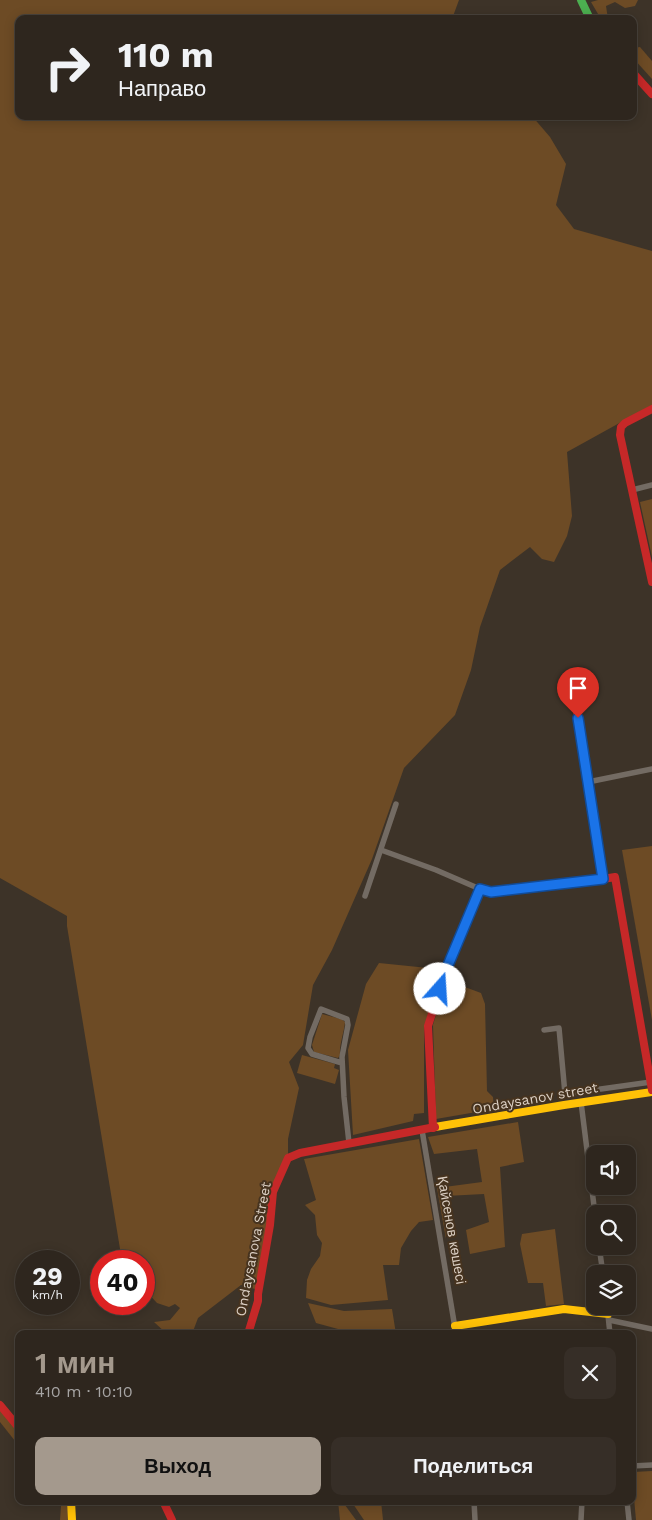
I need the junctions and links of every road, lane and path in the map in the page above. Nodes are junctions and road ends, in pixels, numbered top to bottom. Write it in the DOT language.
graph roads {
  1 [pos="580,0"];
  2 [pos="588,15"];
  3 [pos="637,77"];
  4 [pos="652,94"];
  5 [pos="652,409"];
  6 [pos="652,485"];
  7 [pos="632,490"];
  8 [pos="652,582"];
  9 [pos="575,699"];
  10 [pos="652,769"];
  11 [pos="588,782"];
  12 [pos="396,804"];
  13 [pos="382,850"];
  14 [pos="603,879"];
  15 [pos="480,889"];
  16 [pos="365,896"];
  17 [pos="544,1030"];
  18 [pos="342,1063"];
  19 [pos="652,1088"];
  20 [pos="581,1102"];
  21 [pos="433,1128"];
  22 [pos="422,1130"];
  23 [pos="349,1143"];
  24 [pos="594,1205"];
  25 [pos="586,1312"];
  26 [pos="608,1315"];
  27 [pos="611,1315"];
  28 [pos="652,1329"];
  29 [pos="249,1330"];
  30 [pos="456,1330"];
  31 [pos="610,1330"];
  32 [pos="0,1405"];
  33 [pos="15,1423"];
  34 [pos="652,1465"];
  35 [pos="636,1466"];
  36 [pos="70,1505"];
  37 [pos="166,1505"];
  38 [pos="474,1505"];
  39 [pos="582,1505"];
  40 [pos="628,1505"];
  41 [pos="72,1520"];
  42 [pos="172,1520"];
  43 [pos="475,1520"];
  44 [pos="581,1520"];
  45 [pos="629,1520"];
  1 -- 2 [label="street"];
  3 -- 4 [label="street"];
  5 -- 7 [label="street"];
  6 -- 7 [label="street"];
  7 -- 8 [label="street"];
  9 -- 11 [label="street"];
  10 -- 11 [label="street"];
  11 -- 14 [label="street"];
  12 -- 13 [label="street"];
  13 -- 15 [label="street"];
  13 -- 16 [label="street"];
  14 -- 15 [label="street"];
  14 -- 19 [label="street"];
  15 -- 21 [label="street"];
  17 -- 19 [label="street"];
  18 -- 18 [label="street"];
  18 -- 23 [label="street"];
  19 -- 20 [label="street, Ondaysanov street"];
  20 -- 21 [label="street, Ondaysanov street"];
  20 -- 24 [label="street"];
  21 -- 22 [label="street, Ondaysanov street"];
  22 -- 23 [label="street, Ondaysanova Street"];
  22 -- 30 [label="street, Қайсенов көшесі"];
  23 -- 29 [label="street, Ondaysanova Street"];
  25 -- 30 [label="street"];
  26 -- 31 [label="street"];
  27 -- 28 [label="street"];
  32 -- 33 [label="street"];
  34 -- 35 [label="street"];
  36 -- 41 [label="street"];
  37 -- 42 [label="street"];
  38 -- 43 [label="street"];
  39 -- 44 [label="street"];
  40 -- 45 [label="street"];
}
